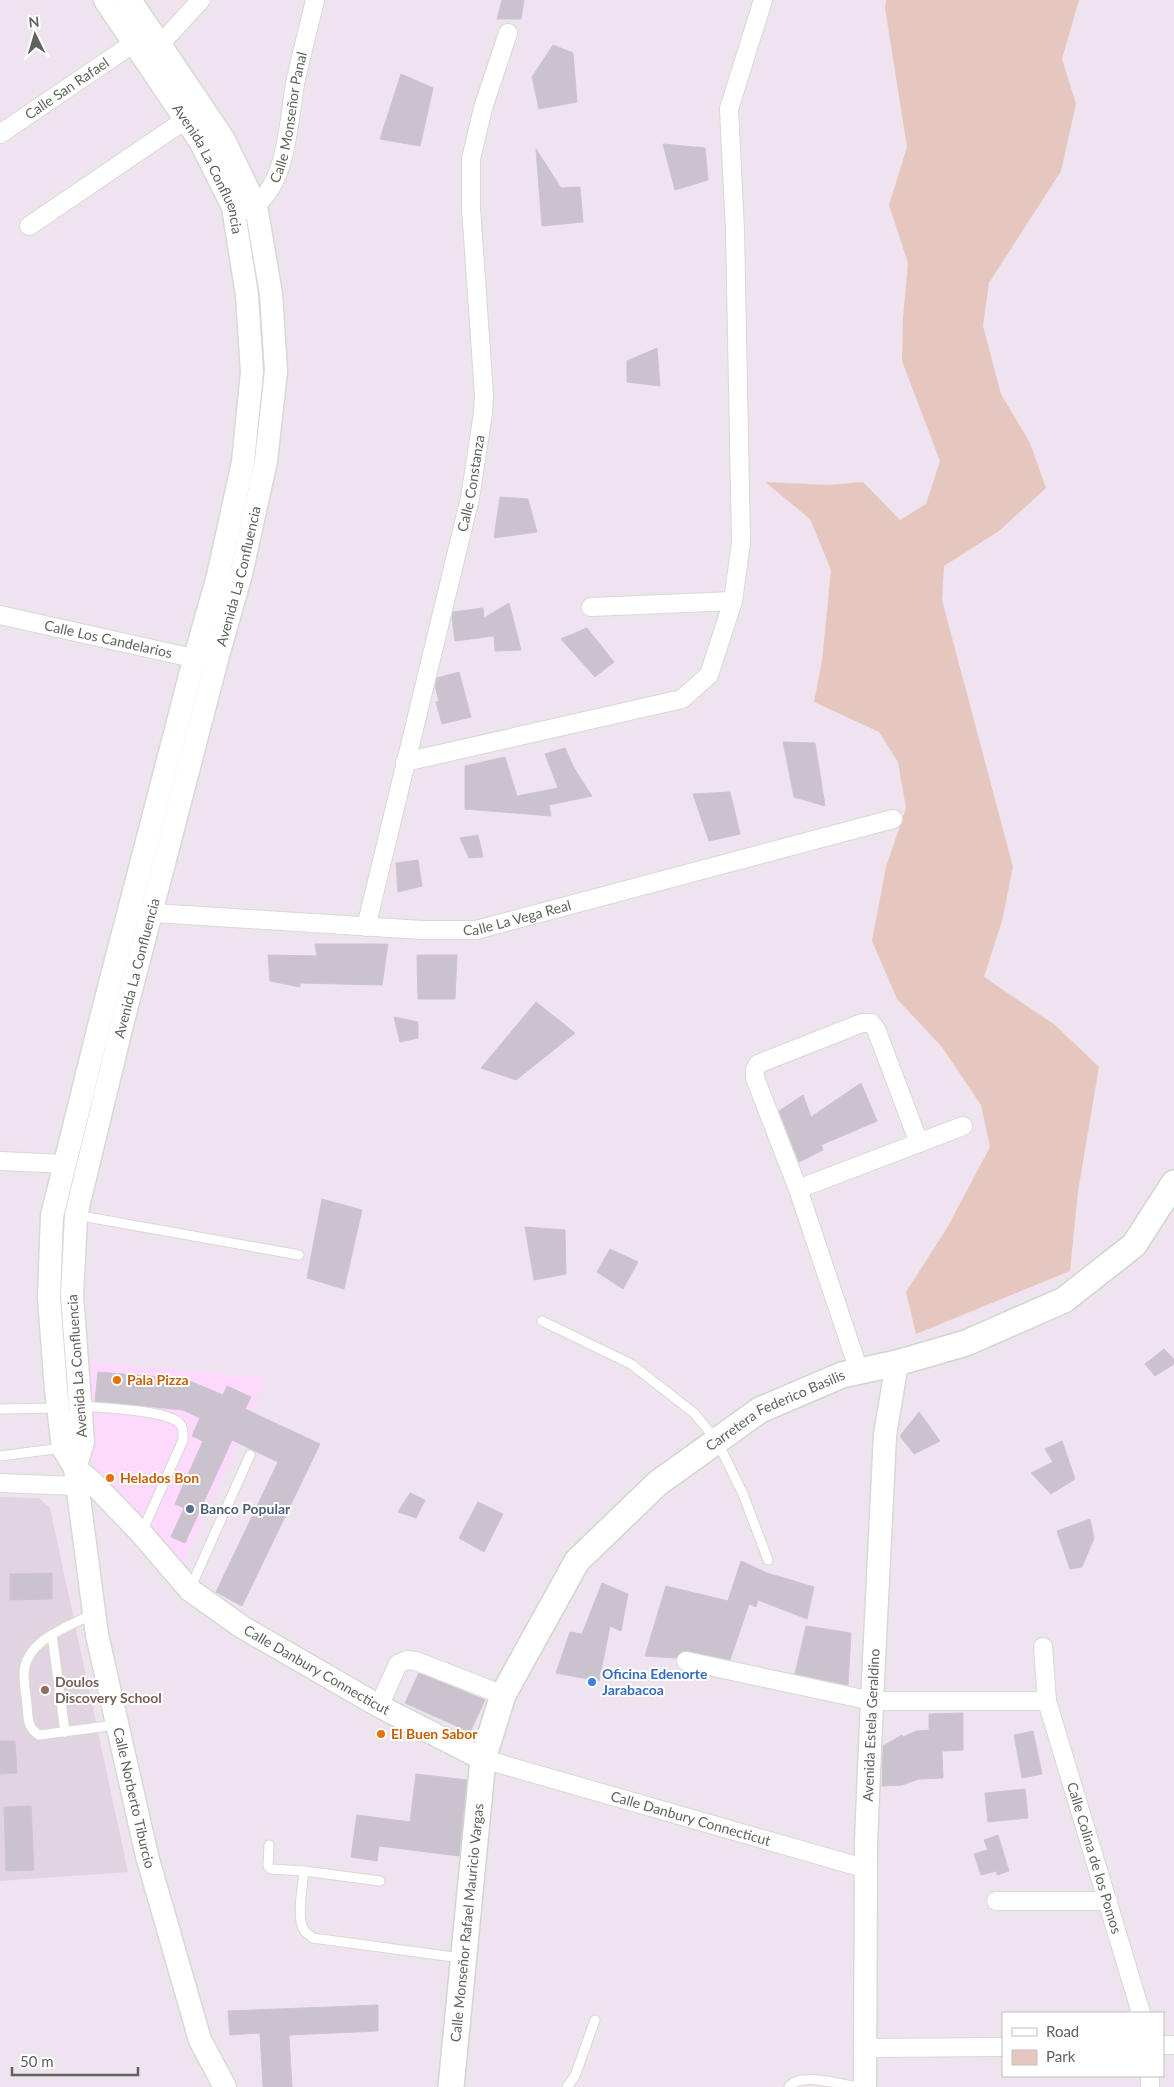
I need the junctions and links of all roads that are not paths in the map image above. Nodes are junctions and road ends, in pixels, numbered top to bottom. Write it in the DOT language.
graph roads {
  1 [pos="106,0"];
  2 [pos="130,0"];
  3 [pos="201,0"];
  4 [pos="315,0"];
  5 [pos="763,0"];
  6 [pos="508,33"];
  7 [pos="147,49"];
  8 [pos="185,120"];
  9 [pos="0,134"];
  10 [pos="256,206"];
  11 [pos="234,216"];
  12 [pos="28,226"];
  13 [pos="733,601"];
  14 [pos="591,607"];
  15 [pos="0,614"];
  16 [pos="195,658"];
  17 [pos="216,663"];
  18 [pos="405,762"];
  19 [pos="893,819"];
  20 [pos="130,912"];
  21 [pos="153,913"];
  22 [pos="366,927"];
  23 [pos="963,1126"];
  24 [pos="919,1143"];
  25 [pos="0,1161"];
  26 [pos="65,1164"];
  27 [pos="798,1189"];
  28 [pos="1172,1191"];
  29 [pos="64,1215"];
  30 [pos="299,1255"];
  31 [pos="542,1321"];
  32 [pos="897,1363"];
  33 [pos="859,1371"];
  34 [pos="81,1406"];
  35 [pos="58,1408"];
  36 [pos="0,1409"];
  37 [pos="717,1441"];
  38 [pos="63,1448"];
  39 [pos="250,1455"];
  40 [pos="0,1456"];
  41 [pos="76,1477"];
  42 [pos="0,1483"];
  43 [pos="142,1534"];
  44 [pos="768,1560"];
  45 [pos="190,1590"];
  46 [pos="94,1614"];
  47 [pos="52,1635"];
  48 [pos="1043,1647"];
  49 [pos="686,1661"];
  50 [pos="503,1695"];
  51 [pos="872,1701"];
  52 [pos="1047,1701"];
  53 [pos="379,1706"];
  54 [pos="116,1725"];
  55 [pos="65,1732"];
  56 [pos="483,1759"];
  57 [pos="269,1845"];
  58 [pos="867,1869"];
  59 [pos="304,1870"];
  60 [pos="380,1880"];
  61 [pos="996,1901"];
  62 [pos="1108,1901"];
  63 [pos="464,1958"];
  64 [pos="1141,2012"];
  65 [pos="595,2020"];
  66 [pos="1002,2047"];
  67 [pos="864,2048"];
  68 [pos="225,2087"];
  69 [pos="451,2087"];
  70 [pos="567,2087"];
  71 [pos="789,2087"];
  72 [pos="857,2087"];
  73 [pos="865,2087"];
  1 -- 7 [label="street, Avenida La Confluencia"];
  2 -- 7 [label="street, Avenida La Confluencia"];
  3 -- 7 [label="street, Calle San Rafael"];
  4 -- 10 [label="street, Calle Monseñor Panal"];
  5 -- 13 [label="street"];
  6 -- 18 [label="street, Calle Constanza"];
  7 -- 8 [label="street, Avenida La Confluencia"];
  7 -- 9 [label="street, Calle San Rafael"];
  7 -- 10 [label="street, Avenida La Confluencia"];
  8 -- 11 [label="street, Avenida La Confluencia"];
  8 -- 12 [label="street"];
  10 -- 11 [label="street"];
  10 -- 17 [label="street, Avenida La Confluencia"];
  11 -- 16 [label="street, Avenida La Confluencia"];
  13 -- 14 [label="street"];
  13 -- 18 [label="street"];
  15 -- 16 [label="street, Calle Los Candelarios"];
  16 -- 17 [label="street, Calle Los Candelarios"];
  16 -- 20 [label="street, Avenida La Confluencia"];
  17 -- 21 [label="street, Avenida La Confluencia"];
  18 -- 22 [label="street, Calle Constanza"];
  19 -- 22 [label="street, Calle La Vega Real"];
  20 -- 21 [label="street, Calle La Vega Real"];
  20 -- 26 [label="street, Avenida La Confluencia"];
  21 -- 22 [label="street, Calle La Vega Real"];
  21 -- 29 [label="street, Avenida La Confluencia"];
  23 -- 24 [label="street"];
  24 -- 27 [label="street"];
  24 -- 27 [label="street"];
  25 -- 26 [label="street"];
  26 -- 29 [label="street, Avenida La Confluencia"];
  27 -- 33 [label="street"];
  28 -- 32 [label="main road, Carretera Federico Basilis"];
  29 -- 30 [label="lane"];
  29 -- 34 [label="street, Avenida La Confluencia"];
  29 -- 35 [label="street, Avenida La Confluencia"];
  31 -- 37 [label="lane"];
  32 -- 33 [label="main road, Carretera Federico Basilis"];
  32 -- 51 [label="street, Avenida Estela Geraldino"];
  33 -- 37 [label="main road, Carretera Federico Basilis"];
  34 -- 41 [label="street, Avenida La Confluencia"];
  34 -- 43 [label="lane"];
  35 -- 36 [label="lane"];
  35 -- 38 [label="street, Avenida La Confluencia"];
  37 -- 44 [label="lane"];
  37 -- 50 [label="main road, Carretera Federico Basilis"];
  38 -- 40 [label="lane"];
  38 -- 41 [label="street, Avenida La Confluencia"];
  39 -- 45 [label="lane"];
  41 -- 42 [label="street"];
  41 -- 43 [label="street, Calle Danbury Connecticut"];
  41 -- 46 [label="street, Calle Norberto Tiburcio"];
  43 -- 45 [label="street, Calle Danbury Connecticut"];
  45 -- 53 [label="street, Calle Danbury Connecticut"];
  46 -- 47 [label="lane"];
  46 -- 54 [label="street, Calle Norberto Tiburcio"];
  47 -- 55 [label="lane"];
  47 -- 55 [label="lane"];
  48 -- 52 [label="street, Calle Colina de los Pomos"];
  49 -- 51 [label="street"];
  50 -- 53 [label="street"];
  50 -- 56 [label="main road, Carretera Federico Basilis"];
  51 -- 52 [label="street"];
  51 -- 58 [label="street, Avenida Estela Geraldino"];
  52 -- 62 [label="street, Calle Colina de los Pomos"];
  53 -- 56 [label="street, Calle Danbury Connecticut"];
  54 -- 55 [label="lane"];
  54 -- 68 [label="street, Calle Norberto Tiburcio"];
  56 -- 58 [label="street, Calle Danbury Connecticut"];
  56 -- 63 [label="main road, Calle Monseñor Rafael Mauricio Vargas"];
  57 -- 59 [label="lane"];
  58 -- 67 [label="street, Avenida Estela Geraldino"];
  59 -- 60 [label="lane"];
  59 -- 63 [label="lane"];
  61 -- 62 [label="street"];
  62 -- 64 [label="street, Calle Colina de los Pomos"];
  63 -- 69 [label="main road, Calle Monseñor Rafael Mauricio Vargas"];
  65 -- 70 [label="lane"];
  66 -- 67 [label="street"];
  67 -- 73 [label="street, Avenida Estela Geraldino"];
  71 -- 72 [label="lane"];
}
